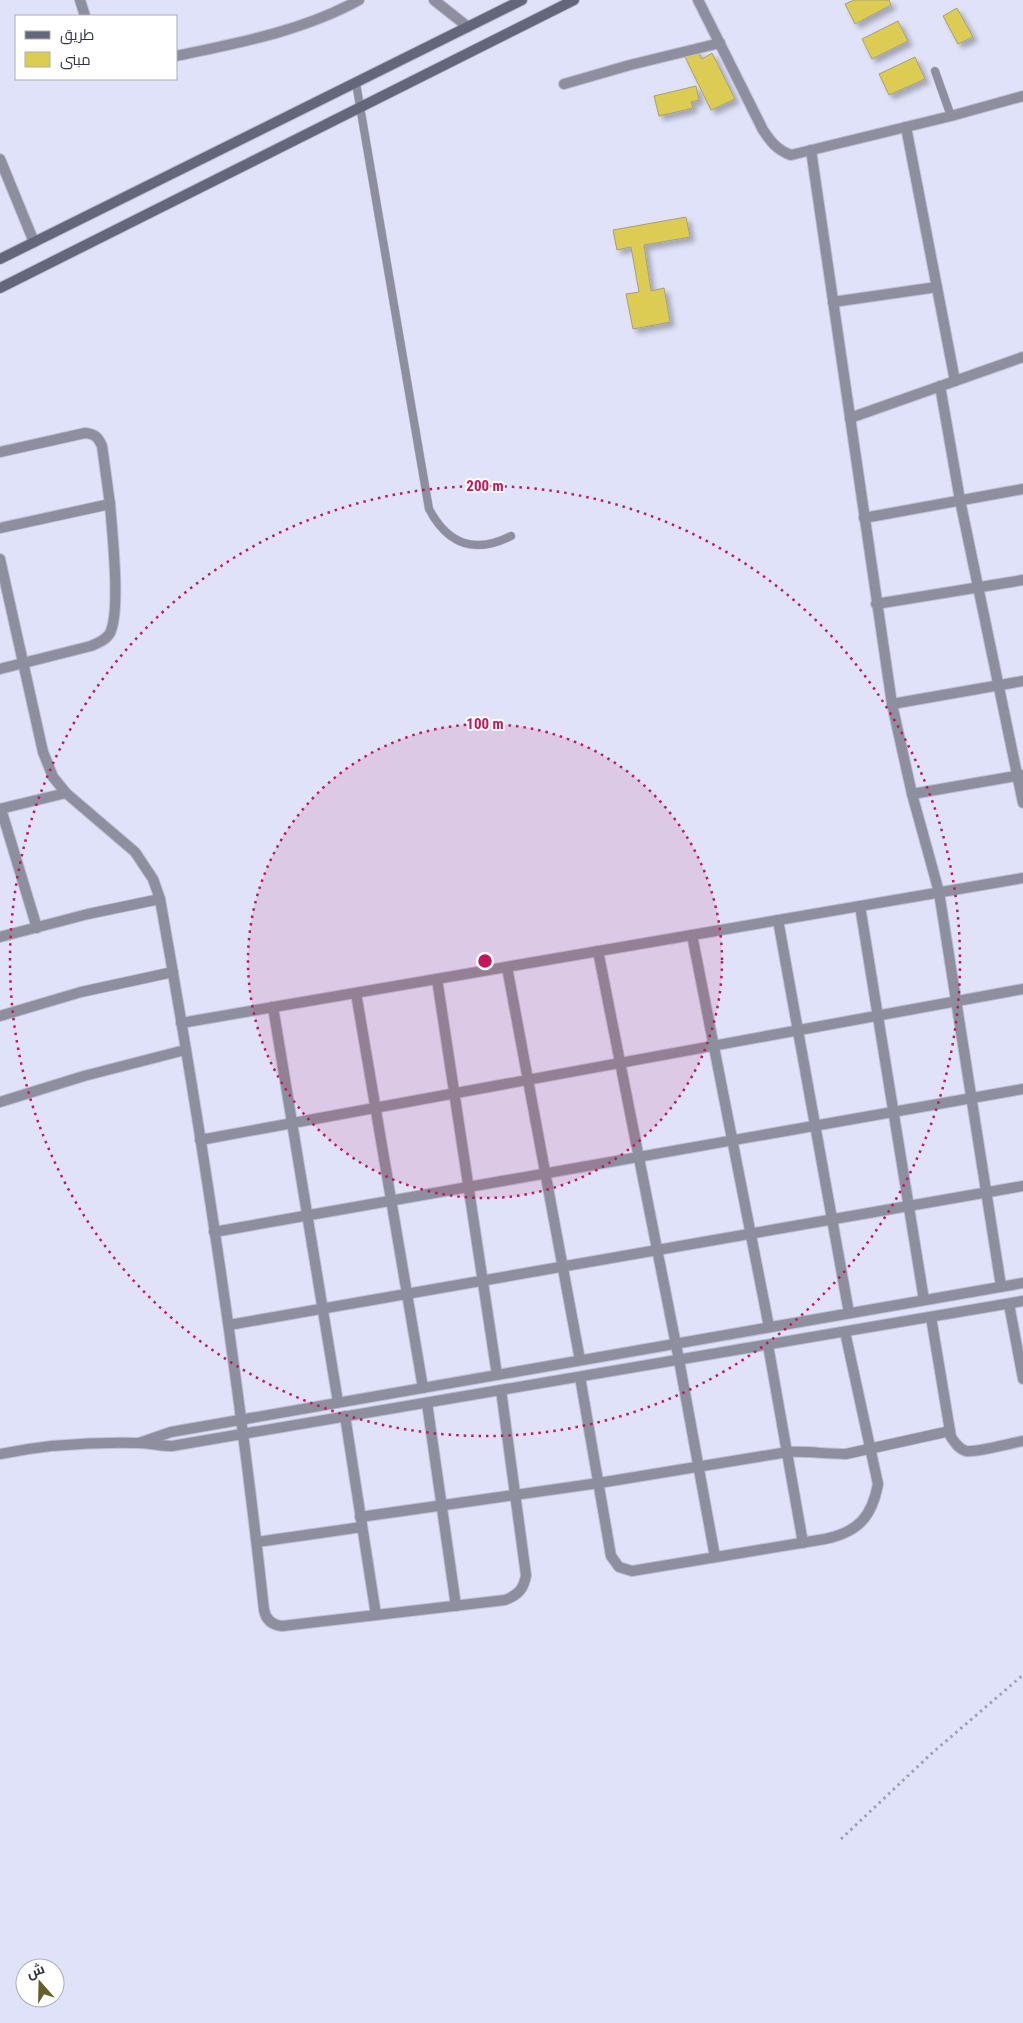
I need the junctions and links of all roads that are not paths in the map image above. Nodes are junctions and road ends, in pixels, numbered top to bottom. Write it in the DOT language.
graph roads {
  1 [pos="80,0"];
  2 [pos="359,0"];
  3 [pos="434,0"];
  4 [pos="522,0"];
  5 [pos="574,0"];
  6 [pos="698,0"];
  7 [pos="85,15"];
  8 [pos="468,27"];
  9 [pos="720,44"];
  10 [pos="178,56"];
  11 [pos="935,71"];
  12 [pos="356,83"];
  13 [pos="564,84"];
  14 [pos="1023,96"];
  15 [pos="360,107"];
  16 [pos="951,116"];
  17 [pos="906,127"];
  18 [pos="811,150"];
  19 [pos="0,159"];
  20 [pos="34,242"];
  21 [pos="0,259"];
  22 [pos="937,287"];
  23 [pos="0,288"];
  24 [pos="833,302"];
  25 [pos="1023,357"];
  26 [pos="955,381"];
  27 [pos="940,386"];
  28 [pos="850,418"];
  29 [pos="0,452"];
  30 [pos="1023,489"];
  31 [pos="960,500"];
  32 [pos="110,504"];
  33 [pos="864,518"];
  34 [pos="0,528"];
  35 [pos="511,536"];
  36 [pos="0,559"];
  37 [pos="1023,580"];
  38 [pos="978,587"];
  39 [pos="876,604"];
  40 [pos="22,664"];
  41 [pos="0,669"];
  42 [pos="1023,681"];
  43 [pos="999,686"];
  44 [pos="892,704"];
  45 [pos="1020,776"];
  46 [pos="66,793"];
  47 [pos="912,794"];
  48 [pos="1023,803"];
  49 [pos="1,809"];
  50 [pos="1023,878"];
  51 [pos="939,892"];
  52 [pos="160,899"];
  53 [pos="860,906"];
  54 [pos="778,920"];
  55 [pos="37,928"];
  56 [pos="692,935"];
  57 [pos="0,937"];
  58 [pos="598,951"];
  59 [pos="507,967"];
  60 [pos="173,972"];
  61 [pos="437,979"];
  62 [pos="1023,989"];
  63 [pos="356,993"];
  64 [pos="956,1001"];
  65 [pos="274,1007"];
  66 [pos="878,1015"];
  67 [pos="0,1016"];
  68 [pos="181,1023"];
  69 [pos="798,1030"];
  70 [pos="714,1046"];
  71 [pos="185,1050"];
  72 [pos="620,1063"];
  73 [pos="528,1080"];
  74 [pos="1023,1088"];
  75 [pos="454,1093"];
  76 [pos="972,1098"];
  77 [pos="0,1102"];
  78 [pos="376,1108"];
  79 [pos="893,1112"];
  80 [pos="292,1123"];
  81 [pos="815,1125"];
  82 [pos="200,1140"];
  83 [pos="732,1140"];
  84 [pos="638,1157"];
  85 [pos="545,1173"];
  86 [pos="1023,1186"];
  87 [pos="469,1187"];
  88 [pos="986,1192"];
  89 [pos="392,1201"];
  90 [pos="909,1206"];
  91 [pos="308,1215"];
  92 [pos="832,1219"];
  93 [pos="214,1232"];
  94 [pos="751,1234"];
  95 [pos="657,1250"];
  96 [pos="562,1266"];
  97 [pos="483,1281"];
  98 [pos="1023,1283"];
  99 [pos="1002,1286"];
  100 [pos="407,1294"];
  101 [pos="924,1300"];
  102 [pos="1023,1301"];
  103 [pos="1009,1304"];
  104 [pos="323,1309"];
  105 [pos="849,1313"];
  106 [pos="931,1317"];
  107 [pos="229,1326"];
  108 [pos="769,1327"];
  109 [pos="846,1332"];
  110 [pos="676,1344"];
  111 [pos="768,1345"];
  112 [pos="580,1360"];
  113 [pos="679,1360"];
  114 [pos="497,1375"];
  115 [pos="580,1377"];
  116 [pos="1023,1379"];
  117 [pos="423,1388"];
  118 [pos="501,1390"];
  119 [pos="338,1402"];
  120 [pos="427,1403"];
  121 [pos="345,1416"];
  122 [pos="242,1419"];
  123 [pos="950,1430"];
  124 [pos="244,1434"];
  125 [pos="1023,1441"];
  126 [pos="139,1443"];
  127 [pos="872,1448"];
  128 [pos="788,1452"];
  129 [pos="0,1454"];
  130 [pos="699,1467"];
  131 [pos="599,1483"];
  132 [pos="515,1494"];
  133 [pos="442,1505"];
  134 [pos="361,1522"];
  135 [pos="256,1542"];
  136 [pos="803,1543"];
  137 [pos="715,1557"];
  138 [pos="456,1606"];
  139 [pos="376,1615"];
  1 -- 7 [label="street"];
  2 -- 10 [label="street"];
  3 -- 8 [label="street"];
  4 -- 8 [label="main road"];
  5 -- 15 [label="main road"];
  6 -- 9 [label="street"];
  8 -- 12 [label="main road"];
  9 -- 13 [label="street"];
  9 -- 18 [label="street"];
  11 -- 16 [label="lane"];
  12 -- 15 [label="lane"];
  12 -- 20 [label="main road"];
  14 -- 16 [label="street"];
  15 -- 23 [label="main road"];
  15 -- 35 [label="lane"];
  16 -- 17 [label="street"];
  17 -- 18 [label="street"];
  17 -- 22 [label="street"];
  18 -- 24 [label="street"];
  19 -- 20 [label="street"];
  20 -- 21 [label="main road"];
  22 -- 24 [label="street"];
  22 -- 26 [label="street"];
  24 -- 28 [label="street"];
  25 -- 26 [label="street"];
  26 -- 27 [label="street"];
  27 -- 28 [label="street"];
  27 -- 31 [label="street"];
  28 -- 33 [label="street"];
  29 -- 32 [label="street"];
  30 -- 31 [label="street"];
  31 -- 33 [label="street"];
  31 -- 38 [label="street"];
  32 -- 34 [label="street"];
  32 -- 40 [label="street"];
  33 -- 39 [label="street"];
  36 -- 40 [label="street"];
  37 -- 38 [label="street"];
  38 -- 39 [label="street"];
  38 -- 43 [label="street"];
  39 -- 44 [label="street"];
  40 -- 41 [label="street"];
  40 -- 46 [label="street"];
  42 -- 43 [label="street"];
  43 -- 44 [label="street"];
  43 -- 45 [label="street"];
  44 -- 47 [label="street"];
  45 -- 47 [label="street"];
  45 -- 48 [label="street"];
  46 -- 49 [label="street"];
  46 -- 52 [label="street"];
  47 -- 51 [label="street"];
  49 -- 55 [label="street"];
  50 -- 51 [label="street"];
  51 -- 53 [label="street"];
  51 -- 64 [label="street"];
  52 -- 55 [label="street"];
  52 -- 60 [label="street"];
  53 -- 54 [label="street"];
  53 -- 66 [label="street"];
  54 -- 56 [label="street"];
  54 -- 69 [label="street"];
  55 -- 57 [label="street"];
  56 -- 58 [label="street"];
  56 -- 70 [label="street"];
  58 -- 59 [label="street"];
  58 -- 72 [label="street"];
  59 -- 61 [label="street"];
  59 -- 73 [label="street"];
  60 -- 67 [label="street"];
  60 -- 68 [label="street"];
  61 -- 63 [label="street"];
  61 -- 75 [label="street"];
  62 -- 64 [label="street"];
  63 -- 65 [label="street"];
  63 -- 78 [label="street"];
  64 -- 66 [label="street"];
  64 -- 76 [label="street"];
  65 -- 68 [label="street"];
  65 -- 80 [label="street"];
  66 -- 69 [label="street"];
  66 -- 79 [label="street"];
  68 -- 71 [label="street"];
  69 -- 70 [label="street"];
  69 -- 81 [label="street"];
  70 -- 72 [label="street"];
  70 -- 83 [label="street"];
  71 -- 77 [label="street"];
  71 -- 82 [label="street"];
  72 -- 73 [label="street"];
  72 -- 84 [label="street"];
  73 -- 75 [label="street"];
  73 -- 85 [label="street"];
  74 -- 76 [label="street"];
  75 -- 78 [label="street"];
  75 -- 87 [label="street"];
  76 -- 79 [label="street"];
  76 -- 88 [label="street"];
  78 -- 80 [label="street"];
  78 -- 89 [label="street"];
  79 -- 81 [label="street"];
  79 -- 90 [label="street"];
  80 -- 82 [label="street"];
  80 -- 91 [label="street"];
  81 -- 83 [label="street"];
  81 -- 92 [label="street"];
  82 -- 93 [label="street"];
  83 -- 84 [label="street"];
  83 -- 94 [label="street"];
  84 -- 85 [label="street"];
  84 -- 95 [label="street"];
  85 -- 87 [label="street"];
  85 -- 96 [label="street"];
  86 -- 88 [label="street"];
  87 -- 89 [label="street"];
  87 -- 97 [label="street"];
  88 -- 90 [label="street"];
  88 -- 99 [label="street"];
  89 -- 91 [label="street"];
  89 -- 100 [label="street"];
  90 -- 92 [label="street"];
  90 -- 101 [label="street"];
  91 -- 93 [label="street"];
  91 -- 104 [label="street"];
  92 -- 94 [label="street"];
  92 -- 105 [label="street"];
  93 -- 107 [label="street"];
  94 -- 95 [label="street"];
  94 -- 108 [label="street"];
  95 -- 96 [label="street"];
  95 -- 110 [label="street"];
  96 -- 97 [label="street"];
  96 -- 112 [label="street"];
  97 -- 100 [label="street"];
  97 -- 114 [label="street"];
  98 -- 99 [label="street"];
  99 -- 101 [label="street"];
  100 -- 104 [label="street"];
  100 -- 117 [label="street"];
  101 -- 105 [label="street"];
  102 -- 103 [label="street"];
  103 -- 106 [label="street"];
  103 -- 116 [label="street"];
  104 -- 107 [label="street"];
  104 -- 119 [label="street"];
  105 -- 108 [label="street"];
  106 -- 109 [label="street"];
  106 -- 123 [label="street"];
  107 -- 122 [label="street"];
  108 -- 110 [label="street"];
  109 -- 111 [label="street"];
  109 -- 127 [label="street"];
  110 -- 112 [label="street"];
  110 -- 113 [label="street"];
  111 -- 113 [label="street"];
  111 -- 128 [label="street"];
  112 -- 114 [label="street"];
  113 -- 115 [label="street"];
  113 -- 130 [label="street"];
  114 -- 117 [label="street"];
  115 -- 118 [label="street"];
  115 -- 131 [label="street"];
  117 -- 119 [label="street"];
  118 -- 120 [label="street"];
  118 -- 132 [label="street"];
  119 -- 122 [label="street"];
  120 -- 121 [label="street"];
  120 -- 133 [label="street"];
  121 -- 124 [label="street"];
  121 -- 134 [label="street"];
  122 -- 124 [label="street"];
  122 -- 126 [label="street"];
  123 -- 125 [label="street"];
  123 -- 127 [label="street"];
  124 -- 126 [label="street"];
  124 -- 135 [label="street"];
  126 -- 129 [label="street"];
  127 -- 128 [label="street"];
  127 -- 136 [label="street"];
  128 -- 130 [label="street"];
  128 -- 136 [label="street"];
  130 -- 131 [label="street"];
  130 -- 137 [label="street"];
  131 -- 132 [label="street"];
  131 -- 137 [label="street"];
  132 -- 133 [label="street"];
  132 -- 138 [label="street"];
  133 -- 134 [label="street"];
  133 -- 138 [label="street"];
  134 -- 135 [label="street"];
  134 -- 139 [label="street"];
  135 -- 139 [label="street"];
  136 -- 137 [label="street"];
  138 -- 139 [label="street"];
}
